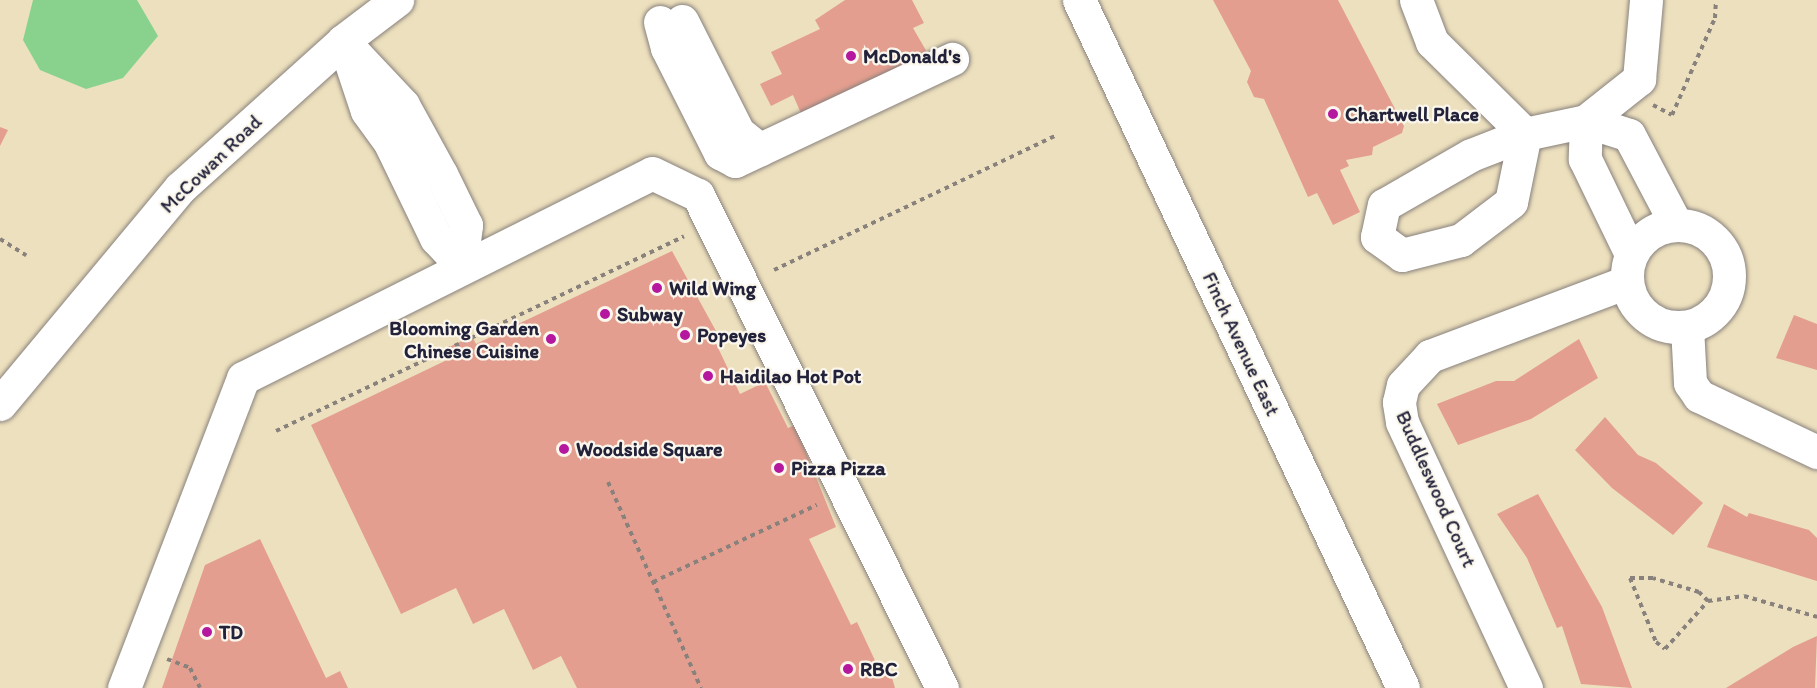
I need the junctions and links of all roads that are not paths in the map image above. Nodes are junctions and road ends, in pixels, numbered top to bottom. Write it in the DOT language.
graph roads {
  1 [pos="397,0"];
  2 [pos="1079,0"];
  3 [pos="1416,0"];
  4 [pos="1646,0"];
  5 [pos="671,21"];
  6 [pos="343,41"];
  7 [pos="952,59"];
  8 [pos="1586,121"];
  9 [pos="1676,224"];
  10 [pos="461,265"];
  11 [pos="1629,268"];
  12 [pos="1687,327"];
  13 [pos="0,404"];
  14 [pos="1817,452"];
  15 [pos="124,688"];
  16 [pos="942,688"];
  17 [pos="1403,688"];
  18 [pos="1527,688"];
  1 -- 6 [label="main road, McCowan Road"];
  2 -- 17 [label="main road, Finch Avenue East"];
  3 -- 8 [label="main road"];
  4 -- 8 [label="main road"];
  5 -- 7 [label="main road"];
  6 -- 10 [label="main road"];
  6 -- 13 [label="main road, McCowan Road"];
  8 -- 9 [label="main road"];
  8 -- 11 [label="main road"];
  9 -- 11 [label="main road"];
  9 -- 12 [label="main road"];
  10 -- 15 [label="main road"];
  10 -- 16 [label="main road"];
  11 -- 12 [label="main road"];
  11 -- 18 [label="main road, Buddleswood Court"];
  12 -- 14 [label="main road"];
}
